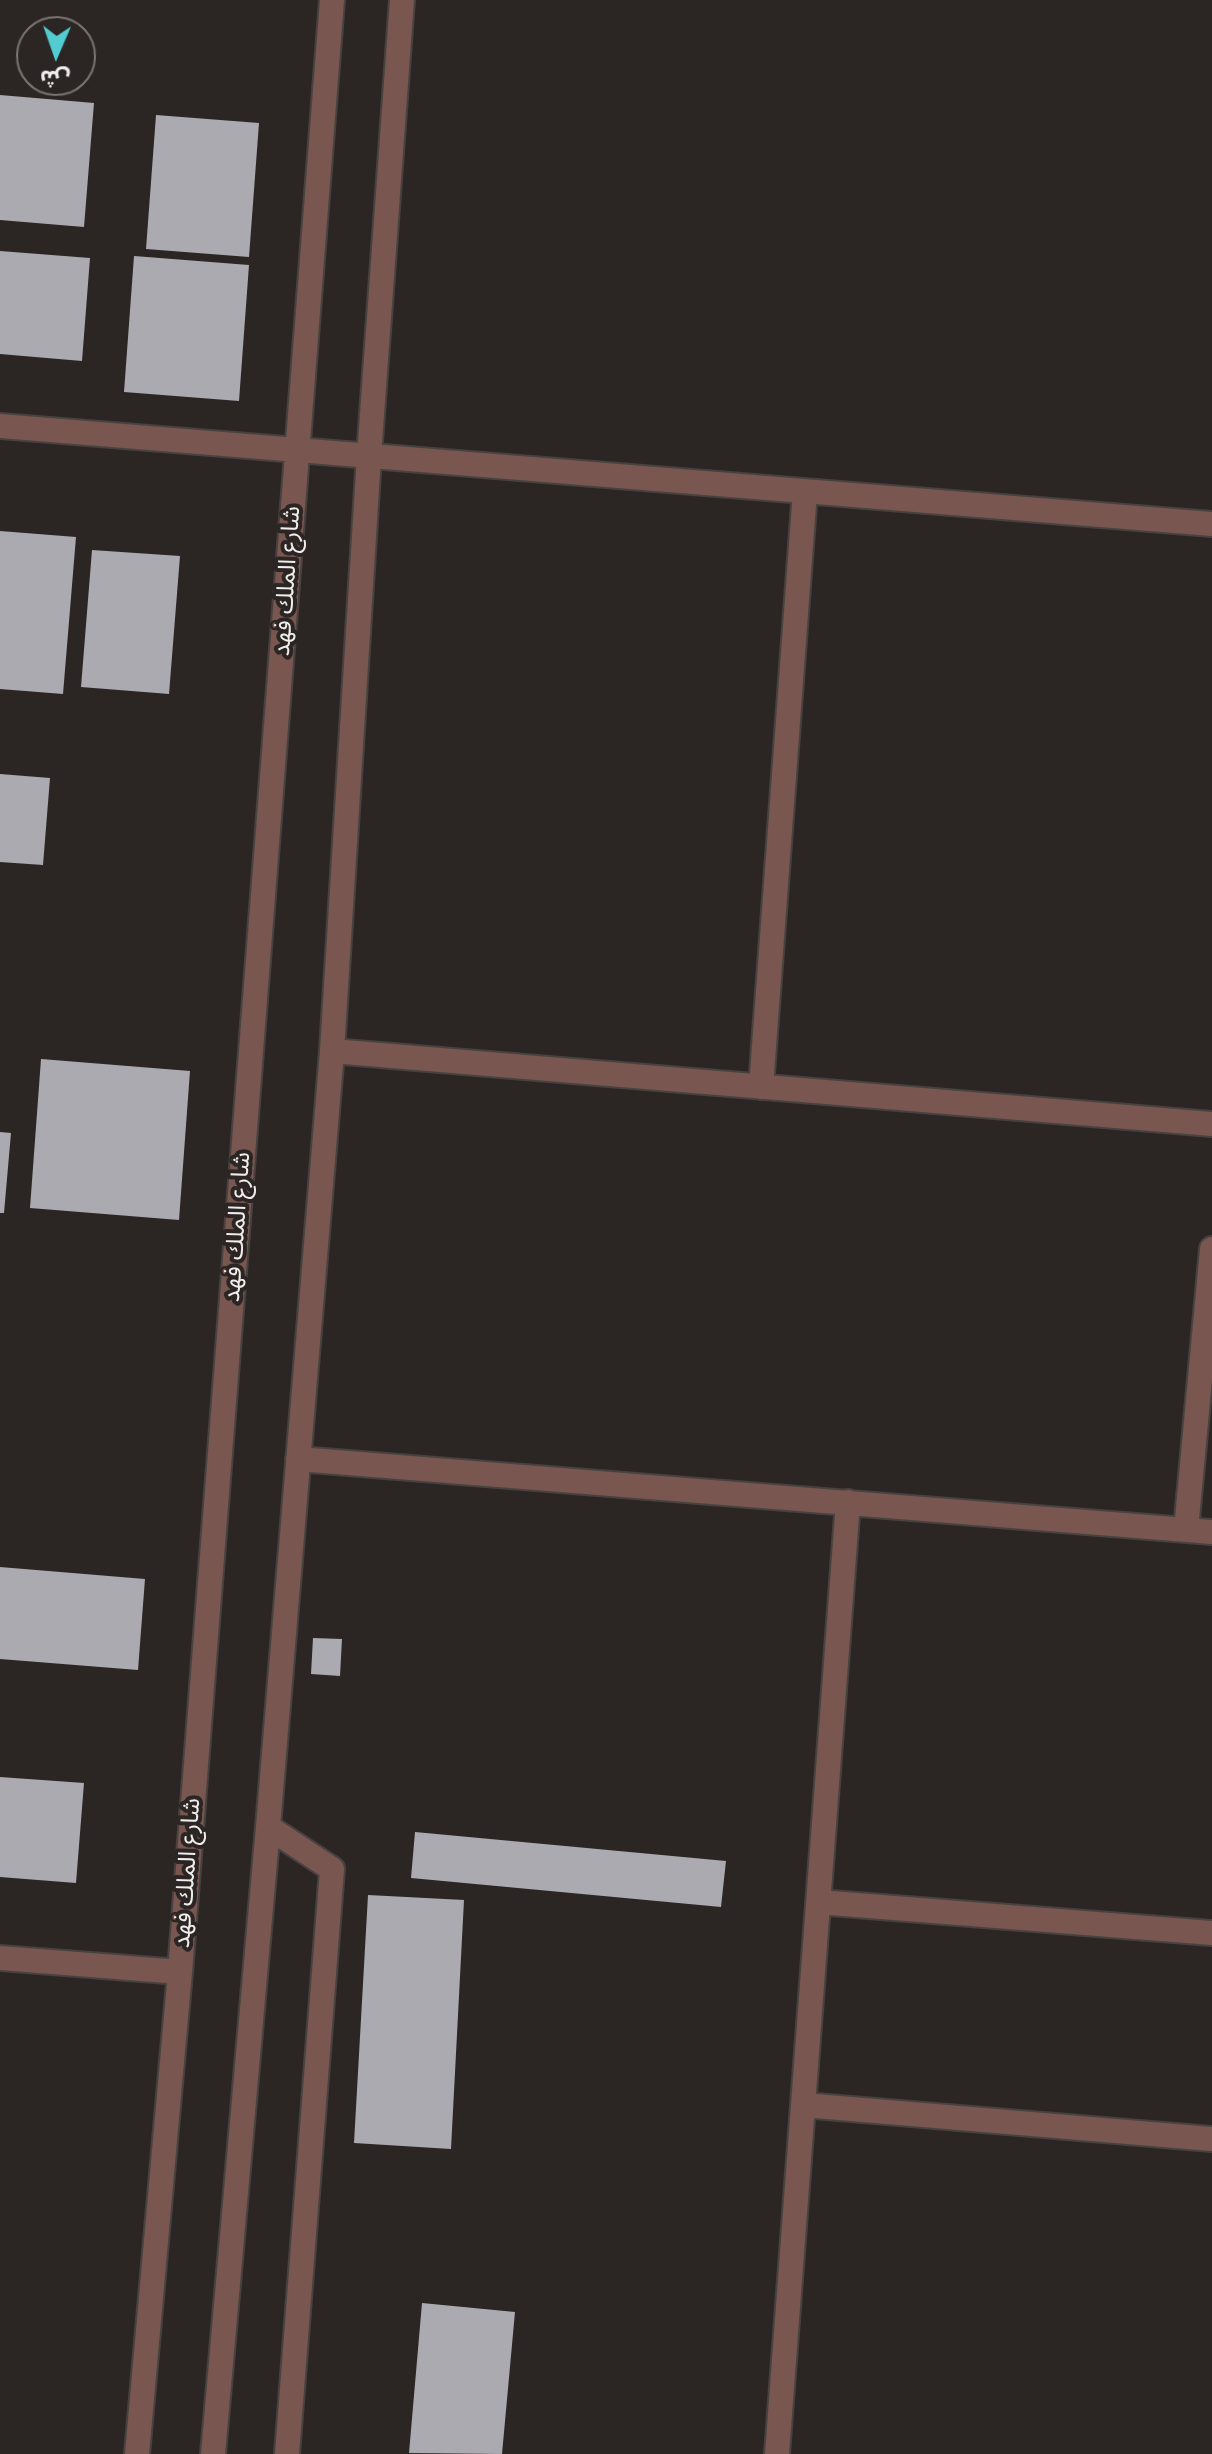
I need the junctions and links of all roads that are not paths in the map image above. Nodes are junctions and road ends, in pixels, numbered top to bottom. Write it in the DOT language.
graph roads {
  1 [pos="332,0"];
  2 [pos="402,0"];
  3 [pos="0,426"];
  4 [pos="298,450"];
  5 [pos="369,456"];
  6 [pos="805,491"];
  7 [pos="1212,524"];
  8 [pos="332,1051"];
  9 [pos="761,1087"];
  10 [pos="1212,1124"];
  11 [pos="1212,1249"];
  12 [pos="298,1459"];
  13 [pos="848,1502"];
  14 [pos="1186,1530"];
  15 [pos="1212,1532"];
  16 [pos="268,1827"];
  17 [pos="818,1902"];
  18 [pos="1212,1933"];
  19 [pos="0,1958"];
  20 [pos="180,1972"];
  21 [pos="803,2105"];
  22 [pos="1212,2139"];
  23 [pos="137,2454"];
  24 [pos="213,2454"];
  25 [pos="287,2454"];
  26 [pos="777,2454"];
  1 -- 4 [label="street, شارع الملك فهد"];
  2 -- 5 [label="street"];
  3 -- 4 [label="street"];
  4 -- 5 [label="street"];
  4 -- 20 [label="street, شارع الملك فهد"];
  5 -- 6 [label="street"];
  5 -- 8 [label="street"];
  6 -- 7 [label="street"];
  6 -- 9 [label="street"];
  8 -- 9 [label="street"];
  8 -- 12 [label="street"];
  9 -- 10 [label="street"];
  11 -- 14 [label="street"];
  12 -- 13 [label="street"];
  12 -- 16 [label="street"];
  13 -- 14 [label="street"];
  13 -- 17 [label="street"];
  14 -- 15 [label="street"];
  16 -- 24 [label="street"];
  16 -- 25 [label="street"];
  17 -- 18 [label="street"];
  17 -- 21 [label="street"];
  19 -- 20 [label="street"];
  20 -- 23 [label="street, شارع الملك فهد"];
  21 -- 22 [label="street"];
  21 -- 26 [label="street"];
}
